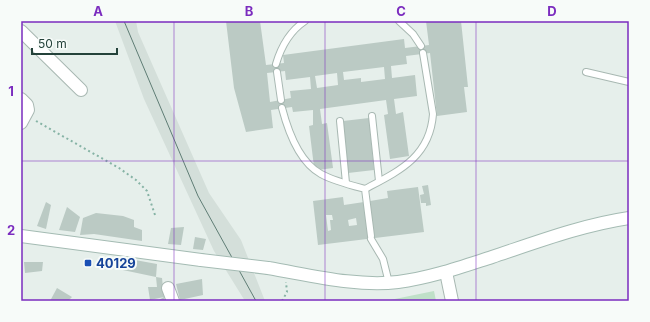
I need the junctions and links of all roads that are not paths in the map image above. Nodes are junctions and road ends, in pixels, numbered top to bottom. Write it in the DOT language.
graph roads {
  1 [pos="306,21"];
  2 [pos="399,21"];
  3 [pos="21,31"];
  4 [pos="421,46"];
  5 [pos="423,53"];
  6 [pos="276,64"];
  7 [pos="277,72"];
  8 [pos="586,72"];
  9 [pos="629,82"];
  10 [pos="82,90"];
  11 [pos="21,99"];
  12 [pos="281,100"];
  13 [pos="282,108"];
  14 [pos="372,116"];
  15 [pos="23,119"];
  16 [pos="340,121"];
  17 [pos="379,182"];
  18 [pos="346,183"];
  19 [pos="365,189"];
  20 [pos="629,218"];
  21 [pos="21,236"];
  22 [pos="446,272"];
  23 [pos="389,283"];
  24 [pos="168,288"];
  25 [pos="173,301"];
  26 [pos="452,301"];
  1 -- 6 [label="lane"];
  2 -- 4 [label="lane"];
  3 -- 10 [label="main road"];
  5 -- 17 [label="lane"];
  7 -- 12 [label="lane"];
  8 -- 9 [label="lane"];
  11 -- 15 [label="main road"];
  13 -- 18 [label="lane"];
  14 -- 17 [label="lane"];
  16 -- 18 [label="lane"];
  17 -- 19 [label="lane"];
  18 -- 19 [label="lane"];
  19 -- 23 [label="lane"];
  20 -- 22 [label="main road"];
  21 -- 23 [label="main road, bridge"];
  22 -- 23 [label="main road"];
  22 -- 26 [label="main road"];
  24 -- 25 [label="main road"];
}
